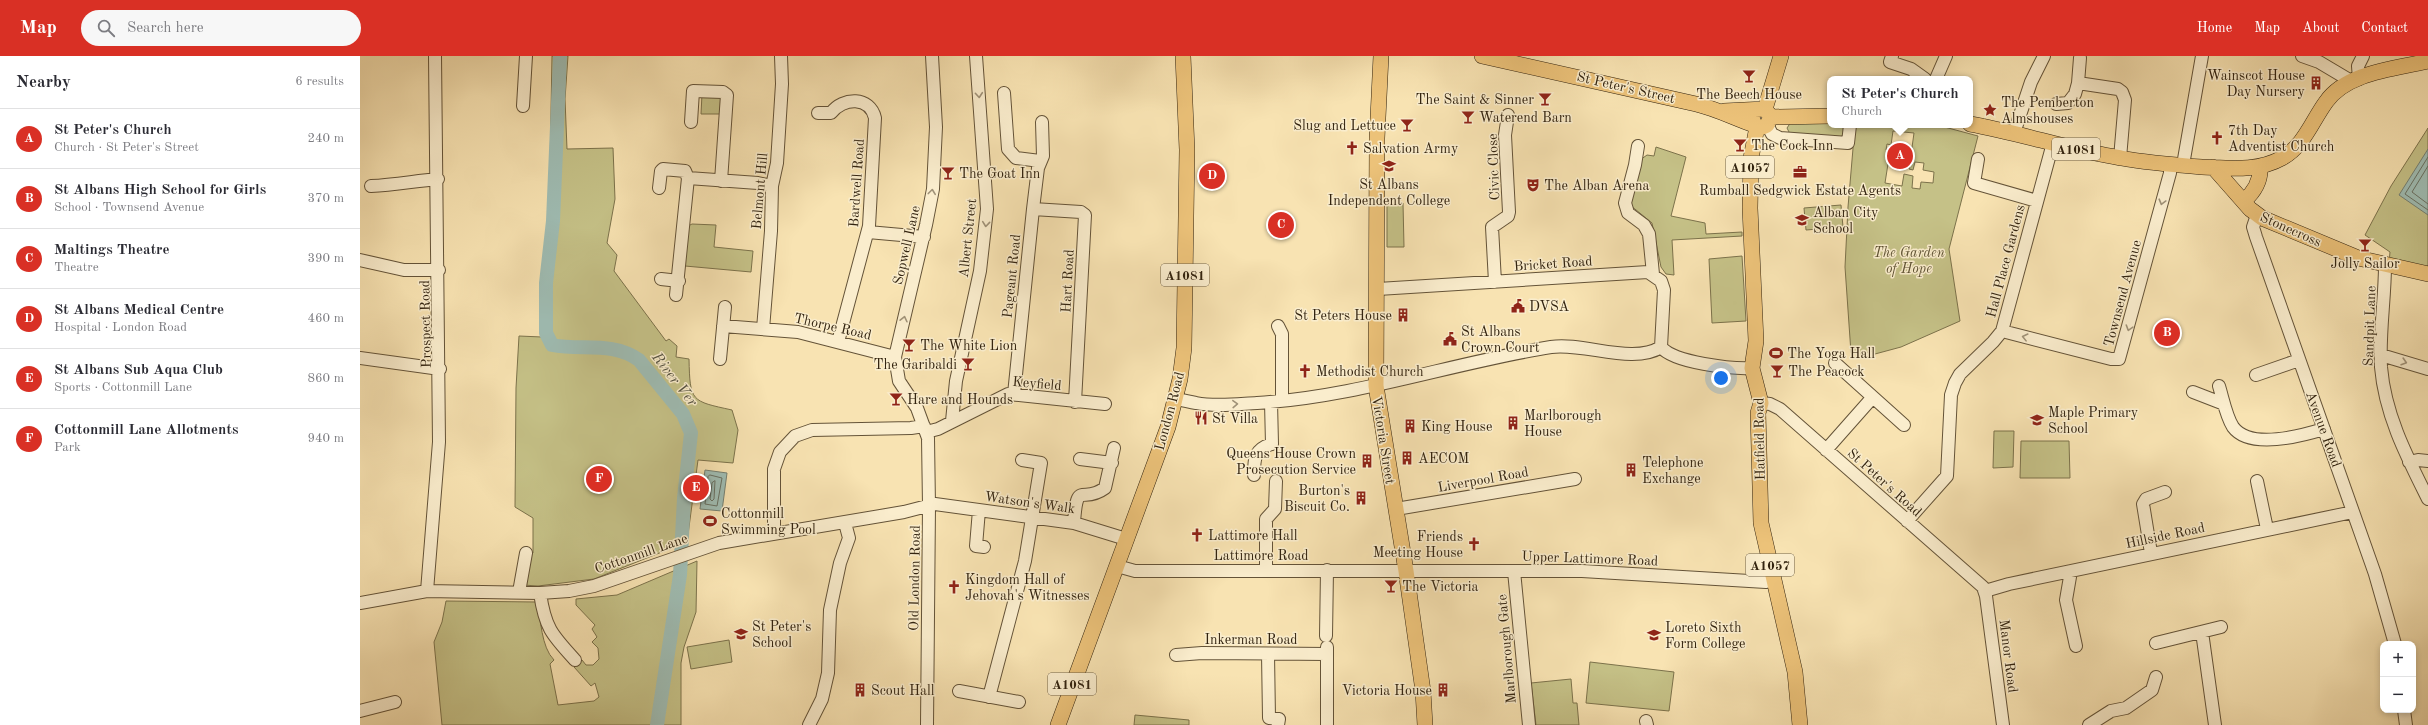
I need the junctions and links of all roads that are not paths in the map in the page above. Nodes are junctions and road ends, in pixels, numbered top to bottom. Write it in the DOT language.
graph roads {
  1 [pos="436,56"];
  2 [pos="526,56"];
  3 [pos="782,56"];
  4 [pos="932,56"];
  5 [pos="976,56"];
  6 [pos="1183,56"];
  7 [pos="1380,56"];
  8 [pos="1482,56"];
  9 [pos="1781,56"];
  10 [pos="1892,56"];
  11 [pos="1946,56"];
  12 [pos="2044,56"];
  13 [pos="2202,56"];
  14 [pos="2302,56"];
  15 [pos="2363,56"];
  16 [pos="2080,58"];
  17 [pos="2428,61"];
  18 [pos="1921,76"];
  19 [pos="1937,76"];
  20 [pos="2355,80"];
  21 [pos="2078,83"];
  22 [pos="1004,93"];
  23 [pos="2056,104"];
  24 [pos="523,106"];
  25 [pos="818,113"];
  26 [pos="1508,115"];
  27 [pos="1827,116"];
  28 [pos="1762,119"];
  29 [pos="691,122"];
  30 [pos="1042,122"];
  31 [pos="1973,125"];
  32 [pos="1850,128"];
  33 [pos="2014,133"];
  34 [pos="2053,143"];
  35 [pos="1638,146"];
  36 [pos="2120,158"];
  37 [pos="1978,159"];
  38 [pos="1040,161"];
  39 [pos="2176,165"];
  40 [pos="2213,167"];
  41 [pos="2260,167"];
  42 [pos="688,178"];
  43 [pos="438,179"];
  44 [pos="721,181"];
  45 [pos="370,184"];
  46 [pos="772,186"];
  47 [pos="659,188"];
  48 [pos="2036,201"];
  49 [pos="2244,201"];
  50 [pos="1033,209"];
  51 [pos="2256,215"];
  52 [pos="868,232"];
  53 [pos="924,236"];
  54 [pos="360,260"];
  55 [pos="2385,265"];
  56 [pos="439,270"];
  57 [pos="1653,274"];
  58 [pos="2428,274"];
  59 [pos="661,279"];
  60 [pos="679,281"];
  61 [pos="1495,282"];
  62 [pos="1378,289"];
  63 [pos="676,295"];
  64 [pos="724,307"];
  65 [pos="723,326"];
  66 [pos="1278,326"];
  67 [pos="763,329"];
  68 [pos="2002,330"];
  69 [pos="838,342"];
  70 [pos="1661,347"];
  71 [pos="2381,355"];
  72 [pos="895,357"];
  73 [pos="360,358"];
  74 [pos="720,359"];
  75 [pos="2299,360"];
  76 [pos="1835,363"];
  77 [pos="1752,368"];
  78 [pos="440,369"];
  79 [pos="2428,370"];
  80 [pos="2256,374"];
  81 [pos="1376,386"];
  82 [pos="2219,386"];
  83 [pos="2193,392"];
  84 [pos="1014,394"];
  85 [pos="1872,398"];
  86 [pos="1176,399"];
  87 [pos="1276,401"];
  88 [pos="1075,402"];
  89 [pos="1761,403"];
  90 [pos="1105,404"];
  91 [pos="2224,404"];
  92 [pos="952,421"];
  93 [pos="1904,425"];
  94 [pos="925,429"];
  95 [pos="2324,429"];
  96 [pos="1114,448"];
  97 [pos="1826,450"];
  98 [pos="1080,459"];
  99 [pos="1022,460"];
  100 [pos="2428,461"];
  101 [pos="2409,462"];
  102 [pos="1112,463"];
  103 [pos="1254,476"];
  104 [pos="1575,479"];
  105 [pos="1276,481"];
  106 [pos="2257,481"];
  107 [pos="2164,492"];
  108 [pos="2428,499"];
  109 [pos="930,506"];
  110 [pos="1396,509"];
  111 [pos="979,510"];
  112 [pos="2353,512"];
  113 [pos="1033,518"];
  114 [pos="1907,521"];
  115 [pos="845,523"];
  116 [pos="1074,523"];
  117 [pos="2267,529"];
  118 [pos="774,534"];
  119 [pos="1126,539"];
  120 [pos="984,547"];
  121 [pos="526,553"];
  122 [pos="2151,553"];
  123 [pos="1117,566"];
  124 [pos="1327,570"];
  125 [pos="1266,571"];
  126 [pos="1406,571"];
  127 [pos="1514,571"];
  128 [pos="2071,571"];
  129 [pos="1774,580"];
  130 [pos="427,591"];
  131 [pos="1985,591"];
  132 [pos="519,592"];
  133 [pos="540,593"];
  134 [pos="360,603"];
  135 [pos="2221,627"];
  136 [pos="2202,632"];
  137 [pos="2394,641"];
  138 [pos="2156,643"];
  139 [pos="1326,646"];
  140 [pos="2076,646"];
  141 [pos="1268,654"];
  142 [pos="1176,655"];
  143 [pos="575,660"];
  144 [pos="2156,676"];
  145 [pos="959,691"];
  146 [pos="989,697"];
  147 [pos="395,702"];
  148 [pos="1019,702"];
  149 [pos="360,711"];
  150 [pos="2404,713"];
  151 [pos="809,725"];
  152 [pos="927,725"];
  153 [pos="1058,725"];
  154 [pos="1278,725"];
  155 [pos="1327,725"];
  156 [pos="1425,725"];
  157 [pos="1529,725"];
  158 [pos="1800,725"];
  159 [pos="2003,725"];
  160 [pos="2089,725"];
  161 [pos="2215,725"];
  162 [pos="2406,725"];
  1 -- 43 [label="street, Prospect Road"];
  2 -- 24 [label="street"];
  3 -- 46 [label="street, Belmont Hill"];
  53 -- 4 [label="street, Sopwell Lane, one-way"];
  5 -- 92 [label="street, Albert Street, one-way"];
  6 -- 86 [label="main road, London Road / A1081"];
  7 -- 62 [label="main road, Victoria Street"];
  8 -- 28 [label="main road, St Peter's Street"];
  9 -- 28 [label="main road, Hatfield Road"];
  10 -- 18 [label="street"];
  11 -- 19 [label="street"];
  12 -- 33 [label="street"];
  13 -- 39 [label="street"];
  14 -- 20 [label="street"];
  15 -- 20 [label="street"];
  16 -- 21 [label="street"];
  17 -- 20 [label="main road, A1081"];
  20 -- 41 [label="main road, A1081"];
  21 -- 23 [label="street"];
  21 -- 36 [label="street"];
  22 -- 38 [label="street"];
  25 -- 52 [label="street, Bardwell Road"];
  26 -- 61 [label="street, Civic Close"];
  27 -- 28 [label="main road, St Peter's Street"];
  28 -- 32 [label="street, St Peter's Street"];
  28 -- 77 [label="main road, Hatfield Road / A1057"];
  29 -- 44 [label="street"];
  30 -- 38 [label="street, Pageant Road"];
  31 -- 33 [label="main road, A1081"];
  33 -- 34 [label="main road, A1081"];
  34 -- 36 [label="main road, A1081"];
  34 -- 48 [label="street, Hall Place Gardens"];
  35 -- 57 [label="street"];
  36 -- 39 [label="main road, A1081"];
  37 -- 48 [label="street"];
  38 -- 50 [label="street, Pageant Road"];
  39 -- 40 [label="main road, A1081"];
  39 -- 68 [label="street, Townsend Avenue, one-way"];
  40 -- 41 [label="main road, A1081"];
  40 -- 49 [label="main road, Stonecross"];
  41 -- 49 [label="main road"];
  42 -- 44 [label="street"];
  42 -- 47 [label="street"];
  42 -- 60 [label="street"];
  43 -- 45 [label="street"];
  43 -- 56 [label="street, Prospect Road"];
  44 -- 46 [label="street"];
  46 -- 67 [label="street, Belmont Hill"];
  48 -- 68 [label="street, Hall Place Gardens"];
  49 -- 51 [label="main road, Stonecross"];
  50 -- 84 [label="street, Pageant Road"];
  50 -- 88 [label="street, Hart Road"];
  51 -- 55 [label="main road, Stonecross"];
  51 -- 75 [label="street, Avenue Road"];
  52 -- 53 [label="street"];
  52 -- 69 [label="street, Bardwell Road"];
  72 -- 53 [label="street, Sopwell Lane, one-way"];
  54 -- 56 [label="street"];
  55 -- 58 [label="main road, Stonecross"];
  55 -- 71 [label="street, Sandpit Lane"];
  56 -- 78 [label="street, Prospect Road"];
  57 -- 61 [label="street, Bricket Road"];
  57 -- 70 [label="street"];
  59 -- 60 [label="street"];
  60 -- 63 [label="street"];
  61 -- 62 [label="street, Bricket Road"];
  62 -- 81 [label="main road, Victoria Street"];
  64 -- 65 [label="street"];
  65 -- 67 [label="street, Thorpe Road"];
  65 -- 74 [label="street"];
  66 -- 87 [label="street"];
  67 -- 69 [label="street, Thorpe Road"];
  68 -- 114 [label="street, Hall Place Gardens"];
  69 -- 72 [label="street, Thorpe Road"];
  70 -- 77 [label="street"];
  70 -- 81 [label="street"];
  71 -- 79 [label="street, one-way"];
  71 -- 101 [label="street, Sandpit Lane"];
  72 -- 94 [label="street, Sopwell Lane"];
  73 -- 78 [label="street"];
  75 -- 80 [label="street"];
  75 -- 95 [label="street, Avenue Road"];
  76 -- 85 [label="street"];
  77 -- 89 [label="main road, Hatfield Road / A1057"];
  78 -- 130 [label="street, Prospect Road"];
  81 -- 87 [label="street"];
  81 -- 110 [label="main road, Victoria Street"];
  82 -- 91 [label="street"];
  83 -- 91 [label="street"];
  84 -- 88 [label="street, Keyfield"];
  84 -- 92 [label="street, Keyfield"];
  85 -- 93 [label="street"];
  85 -- 97 [label="street"];
  86 -- 87 [label="street, one-way"];
  86 -- 119 [label="main road, London Road / A1081"];
  87 -- 103 [label="street"];
  88 -- 90 [label="street, Keyfield"];
  89 -- 97 [label="street, St Peter's Road"];
  89 -- 129 [label="main road, Hatfield Road / A1057"];
  91 -- 95 [label="street"];
  92 -- 94 [label="street, Keyfield"];
  94 -- 109 [label="street, Old London Road"];
  94 -- 118 [label="street, Keyfield"];
  95 -- 112 [label="street, Avenue Road"];
  96 -- 102 [label="street"];
  97 -- 114 [label="street, St Peter's Road"];
  98 -- 102 [label="street"];
  99 -- 113 [label="street"];
  100 -- 101 [label="street"];
  101 -- 108 [label="street, Sandpit Lane"];
  102 -- 116 [label="street"];
  104 -- 110 [label="street, Liverpool Road"];
  105 -- 125 [label="street"];
  106 -- 117 [label="street"];
  107 -- 122 [label="street"];
  109 -- 111 [label="street, Watson's Walk"];
  109 -- 115 [label="street, Cottonmill Lane"];
  109 -- 152 [label="street, Old London Road"];
  110 -- 126 [label="main road, Victoria Street"];
  111 -- 113 [label="street, Watson's Walk"];
  111 -- 120 [label="street"];
  112 -- 117 [label="street, Hillside Road"];
  112 -- 137 [label="street, Avenue Road"];
  113 -- 116 [label="street, Watson's Walk"];
  113 -- 146 [label="street"];
  114 -- 131 [label="street, St Peter's Road"];
  115 -- 118 [label="street, Cottonmill Lane"];
  115 -- 151 [label="street"];
  116 -- 119 [label="street, Watson's Walk"];
  117 -- 122 [label="street, Hillside Road"];
  118 -- 133 [label="street, Cottonmill Lane"];
  119 -- 123 [label="main road, London Road / A1081"];
  121 -- 132 [label="street"];
  122 -- 128 [label="street, Hillside Road"];
  123 -- 125 [label="street, Lattimore Road"];
  123 -- 153 [label="main road, London Road / A1081"];
  124 -- 125 [label="street, Lattimore Road"];
  124 -- 126 [label="street, Lattimore Road"];
  124 -- 139 [label="street"];
  126 -- 127 [label="street, Upper Lattimore Road"];
  126 -- 156 [label="main road, Victoria Street"];
  127 -- 129 [label="street, Upper Lattimore Road"];
  127 -- 157 [label="street, Marlborough Gate"];
  128 -- 131 [label="street, Hillside Road"];
  128 -- 140 [label="street"];
  129 -- 158 [label="main road, Hatfield Road / A1057"];
  130 -- 132 [label="street, Cottonmill Lane"];
  130 -- 134 [label="street, Cottonmill Lane"];
  131 -- 159 [label="street, Manor Road"];
  132 -- 133 [label="street, Cottonmill Lane"];
  133 -- 143 [label="street"];
  135 -- 136 [label="street"];
  136 -- 138 [label="street"];
  136 -- 161 [label="street"];
  139 -- 141 [label="street, Inkerman Road"];
  139 -- 155 [label="street"];
  141 -- 142 [label="street, Inkerman Road"];
  141 -- 154 [label="street"];
  144 -- 160 [label="street"];
  145 -- 146 [label="street"];
  146 -- 148 [label="street"];
  147 -- 149 [label="street"];
  150 -- 162 [label="street"];
}
